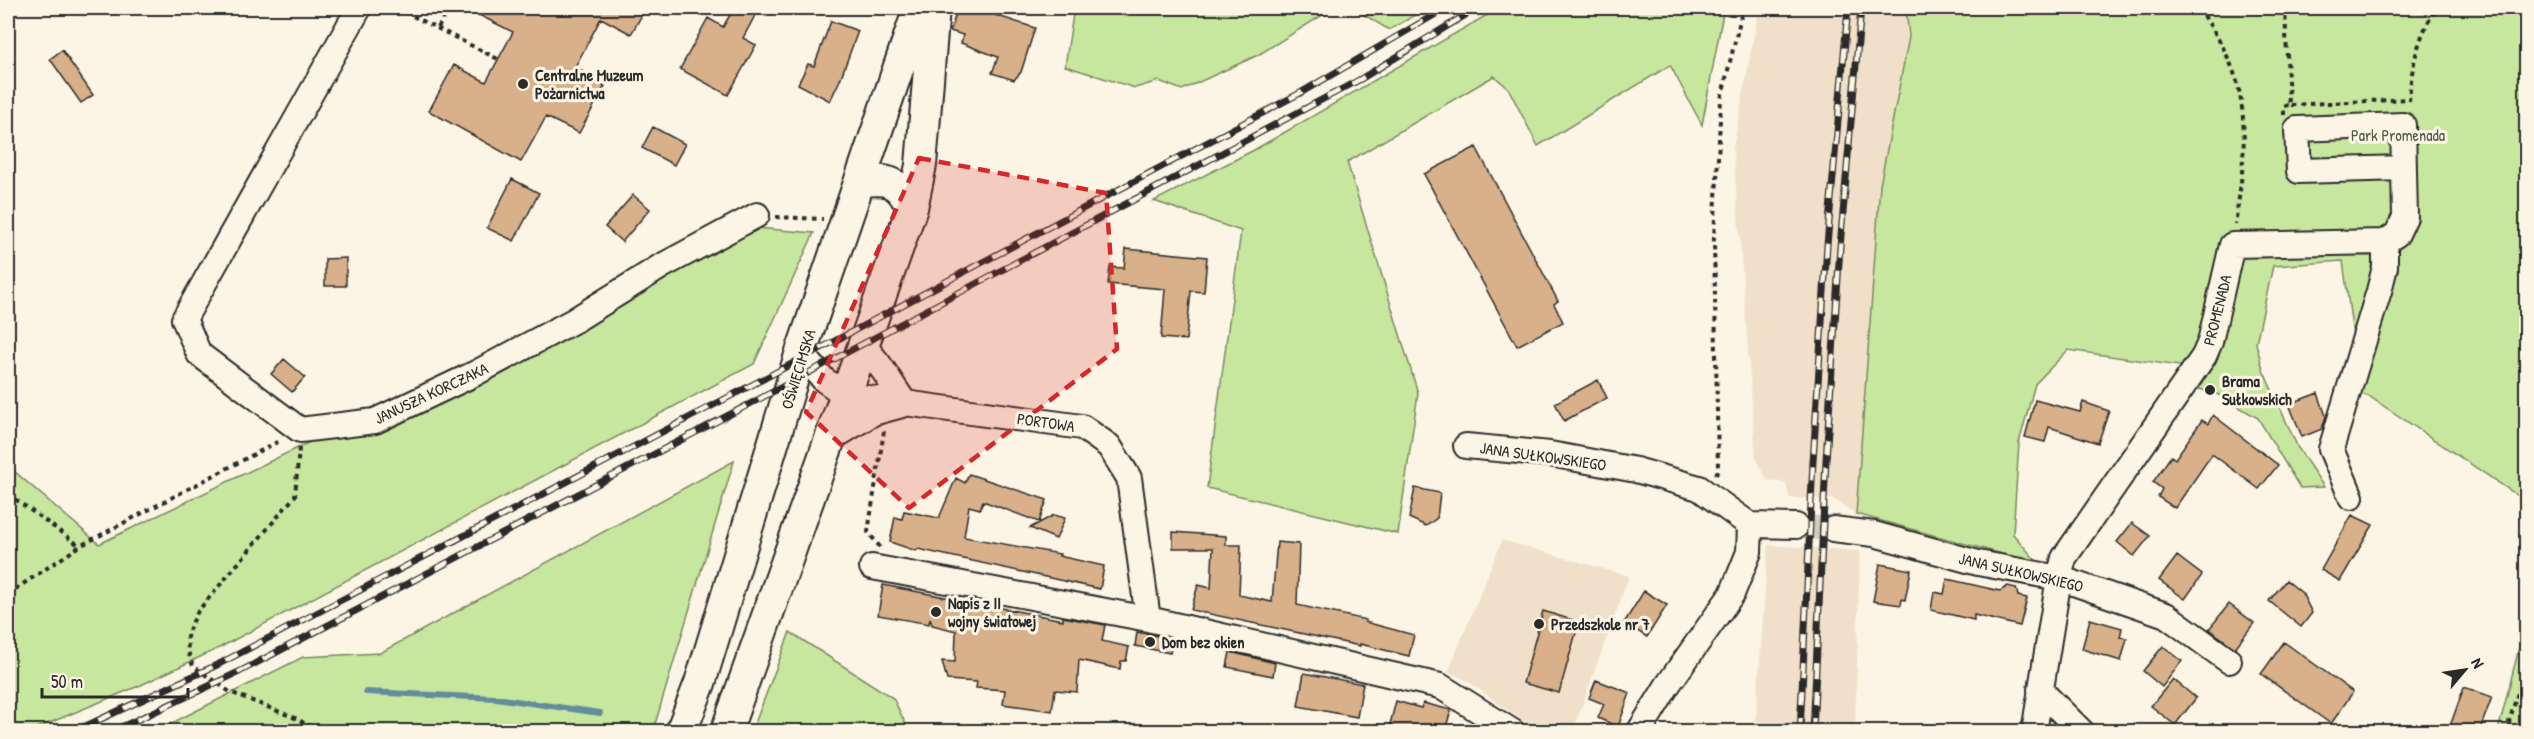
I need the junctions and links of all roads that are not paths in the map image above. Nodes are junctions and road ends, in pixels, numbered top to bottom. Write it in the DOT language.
graph roads {
  1 [pos="359,8"];
  2 [pos="919,8"];
  3 [pos="934,8"];
  4 [pos="2403,168"];
  5 [pos="860,182"];
  6 [pos="912,208"];
  7 [pos="767,216"];
  8 [pos="2385,242"];
  9 [pos="863,346"];
  10 [pos="801,352"];
  11 [pos="846,395"];
  12 [pos="906,404"];
  13 [pos="829,440"];
  14 [pos="1466,446"];
  15 [pos="2351,497"];
  16 [pos="1750,525"];
  17 [pos="1796,526"];
  18 [pos="1833,529"];
  19 [pos="879,561"];
  20 [pos="2059,578"];
  21 [pos="1148,619"];
  22 [pos="2229,661"];
  23 [pos="2040,690"];
  24 [pos="681,732"];
  25 [pos="726,732"];
  26 [pos="1514,732"];
  27 [pos="1639,732"];
  28 [pos="2034,732"];
  29 [pos="2082,732"];
  1 -- 7 [label="street, JANUSZA KORCZAKA"];
  2 -- 5 [label="main road, OŚWIĘCIMSKA"];
  3 -- 6 [label="main road"];
  4 -- 4 [label="street"];
  4 -- 8 [label="street"];
  5 -- 6 [label="main road"];
  5 -- 10 [label="main road, OŚWIĘCIMSKA"];
  6 -- 9 [label="main road"];
  8 -- 15 [label="street"];
  8 -- 20 [label="street, PROMENADA"];
  9 -- 11 [label="main road"];
  9 -- 12 [label="street"];
  10 -- 11 [label="street"];
  10 -- 24 [label="main road, OŚWIĘCIMSKA"];
  11 -- 12 [label="street, PORTOWA"];
  11 -- 13 [label="main road"];
  12 -- 13 [label="street, PORTOWA"];
  12 -- 21 [label="street, PORTOWA"];
  13 -- 25 [label="main road"];
  14 -- 16 [label="street, JANA SUŁKOWSKIEGO"];
  16 -- 17 [label="street"];
  16 -- 27 [label="street"];
  18 -- 20 [label="street, JANA SUŁKOWSKIEGO"];
  19 -- 21 [label="street"];
  20 -- 22 [label="street, JANA SUŁKOWSKIEGO"];
  20 -- 23 [label="street, PROMENADA"];
  21 -- 26 [label="street"];
  23 -- 28 [label="street, PROMENADA"];
  23 -- 29 [label="street"];
}
